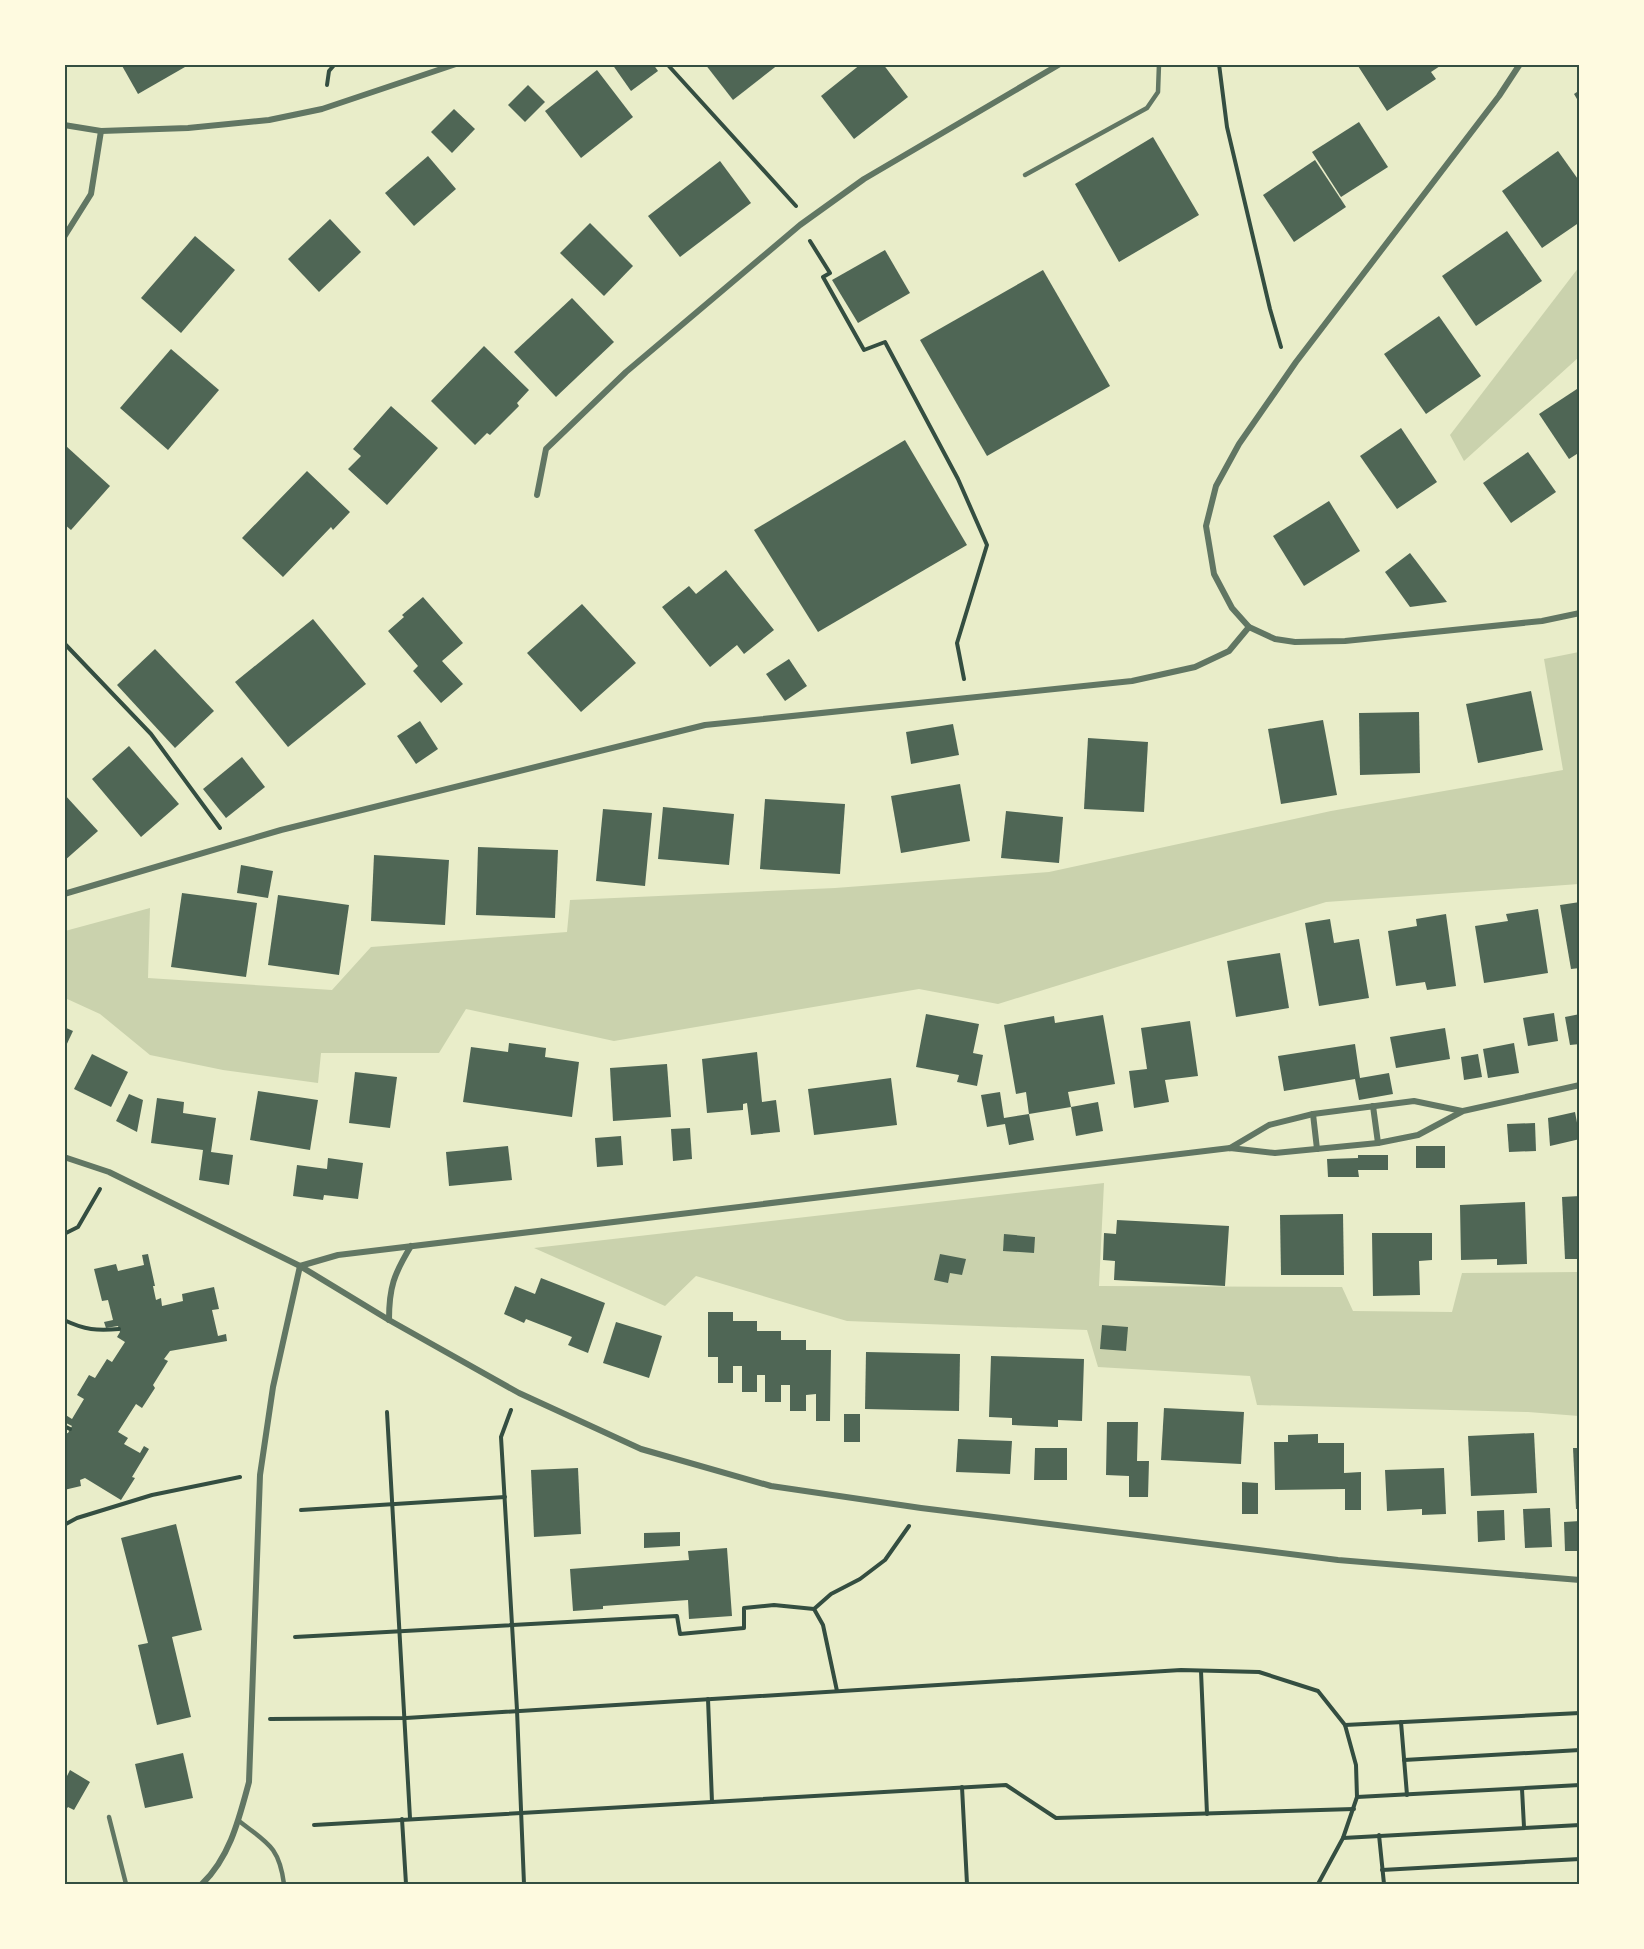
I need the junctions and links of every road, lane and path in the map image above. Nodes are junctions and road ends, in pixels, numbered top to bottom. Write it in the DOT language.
graph roads {
  1 [pos="335,64"];
  2 [pos="456,64"];
  3 [pos="667,64"];
  4 [pos="1060,64"];
  5 [pos="1159,64"];
  6 [pos="1219,64"];
  7 [pos="1520,64"];
  8 [pos="329,71"];
  9 [pos="64,125"];
  10 [pos="101,131"];
  11 [pos="1025,175"];
  12 [pos="809,219"];
  13 [pos="800,225"];
  14 [pos="64,237"];
  15 [pos="1296,362"];
  16 [pos="537,495"];
  17 [pos="1580,613"];
  18 [pos="1249,627"];
  19 [pos="64,643"];
  20 [pos="968,698"];
  21 [pos="232,845"];
  22 [pos="64,894"];
  23 [pos="1580,1085"];
  24 [pos="1373,1106"];
  25 [pos="1463,1111"];
  26 [pos="1313,1114"];
  27 [pos="1378,1143"];
  28 [pos="1230,1148"];
  29 [pos="1317,1149"];
  30 [pos="64,1157"];
  31 [pos="109,1172"];
  32 [pos="64,1234"];
  33 [pos="411,1246"];
  34 [pos="300,1266"];
  35 [pos="64,1320"];
  36 [pos="388,1320"];
  37 [pos="119,1329"];
  38 [pos="519,1393"];
  39 [pos="387,1412"];
  40 [pos="64,1426"];
  41 [pos="70,1429"];
  42 [pos="260,1475"];
  43 [pos="505,1497"];
  44 [pos="392,1505"];
  45 [pos="921,1509"];
  46 [pos="300,1510"];
  47 [pos="64,1525"];
  48 [pos="1580,1580"];
  49 [pos="814,1609"];
  50 [pos="512,1624"];
  51 [pos="399,1631"];
  52 [pos="295,1637"];
  53 [pos="1200,1671"];
  54 [pos="837,1691"];
  55 [pos="708,1699"];
  56 [pos="517,1710"];
  57 [pos="1580,1713"];
  58 [pos="406,1718"];
  59 [pos="251,1720"];
  60 [pos="1401,1722"];
  61 [pos="1345,1725"];
  62 [pos="1580,1750"];
  63 [pos="1404,1760"];
  64 [pos="1580,1785"];
  65 [pos="962,1787"];
  66 [pos="1522,1788"];
  67 [pos="1407,1796"];
  68 [pos="1357,1797"];
  69 [pos="711,1802"];
  70 [pos="1354,1809"];
  71 [pos="521,1814"];
  72 [pos="1207,1814"];
  73 [pos="109,1817"];
  74 [pos="410,1818"];
  75 [pos="402,1819"];
  76 [pos="239,1821"];
  77 [pos="314,1825"];
  78 [pos="1580,1825"];
  79 [pos="1524,1827"];
  80 [pos="1379,1835"];
  81 [pos="1343,1838"];
  82 [pos="1580,1859"];
  83 [pos="1382,1870"];
  84 [pos="126,1884"];
  85 [pos="202,1884"];
  86 [pos="285,1884"];
  87 [pos="406,1884"];
  88 [pos="524,1884"];
  89 [pos="967,1884"];
  90 [pos="1318,1884"];
  91 [pos="1384,1884"];
  1 -- 8 [label="path"];
  2 -- 10 [label="street"];
  3 -- 12 [label="path"];
  4 -- 12 [label="street"];
  5 -- 11 [label="lane"];
  6 -- 15 [label="path"];
  7 -- 15 [label="street"];
  9 -- 10 [label="street"];
  10 -- 14 [label="street"];
  12 -- 13 [label="street"];
  13 -- 16 [label="street"];
  13 -- 20 [label="path"];
  15 -- 18 [label="street"];
  17 -- 18 [label="street"];
  18 -- 20 [label="street"];
  19 -- 21 [label="path"];
  20 -- 21 [label="street"];
  21 -- 22 [label="street"];
  23 -- 25 [label="street"];
  24 -- 25 [label="street"];
  24 -- 26 [label="street"];
  24 -- 27 [label="street"];
  25 -- 27 [label="street"];
  26 -- 28 [label="street"];
  26 -- 29 [label="street"];
  27 -- 29 [label="street"];
  28 -- 29 [label="street"];
  28 -- 33 [label="street"];
  30 -- 31 [label="street"];
  31 -- 32 [label="path"];
  31 -- 34 [label="street"];
  33 -- 34 [label="street"];
  33 -- 36 [label="street"];
  34 -- 36 [label="street"];
  34 -- 42 [label="street"];
  35 -- 37 [label="path"];
  36 -- 38 [label="street"];
  38 -- 43 [label="path"];
  38 -- 45 [label="street"];
  39 -- 44 [label="path"];
  40 -- 41 [label="path"];
  42 -- 47 [label="path"];
  42 -- 59 [label="street"];
  43 -- 44 [label="path"];
  43 -- 50 [label="path"];
  44 -- 46 [label="path"];
  44 -- 51 [label="path"];
  45 -- 48 [label="street"];
  45 -- 49 [label="path"];
  49 -- 50 [label="path"];
  49 -- 54 [label="path"];
  50 -- 51 [label="path"];
  50 -- 56 [label="path"];
  51 -- 52 [label="path"];
  51 -- 58 [label="path"];
  53 -- 54 [label="path"];
  53 -- 61 [label="path"];
  53 -- 72 [label="path"];
  54 -- 55 [label="path"];
  55 -- 56 [label="path"];
  55 -- 69 [label="path"];
  56 -- 58 [label="path"];
  56 -- 71 [label="path"];
  57 -- 60 [label="path"];
  58 -- 59 [label="path"];
  58 -- 74 [label="path"];
  59 -- 76 [label="street"];
  60 -- 61 [label="path"];
  60 -- 63 [label="path"];
  61 -- 68 [label="path"];
  62 -- 63 [label="path"];
  63 -- 67 [label="path"];
  64 -- 66 [label="path"];
  65 -- 69 [label="path"];
  65 -- 72 [label="path"];
  65 -- 89 [label="path"];
  66 -- 67 [label="path"];
  66 -- 79 [label="path"];
  67 -- 68 [label="path"];
  68 -- 70 [label="path"];
  69 -- 71 [label="path"];
  70 -- 72 [label="path"];
  70 -- 81 [label="path"];
  71 -- 74 [label="path"];
  71 -- 88 [label="path"];
  73 -- 84 [label="lane"];
  74 -- 75 [label="path"];
  75 -- 77 [label="path"];
  75 -- 87 [label="path"];
  76 -- 85 [label="street"];
  76 -- 86 [label="lane"];
  78 -- 79 [label="path"];
  79 -- 80 [label="path"];
  80 -- 81 [label="path"];
  80 -- 83 [label="path"];
  81 -- 90 [label="path"];
  82 -- 83 [label="path"];
  83 -- 91 [label="path"];
}
